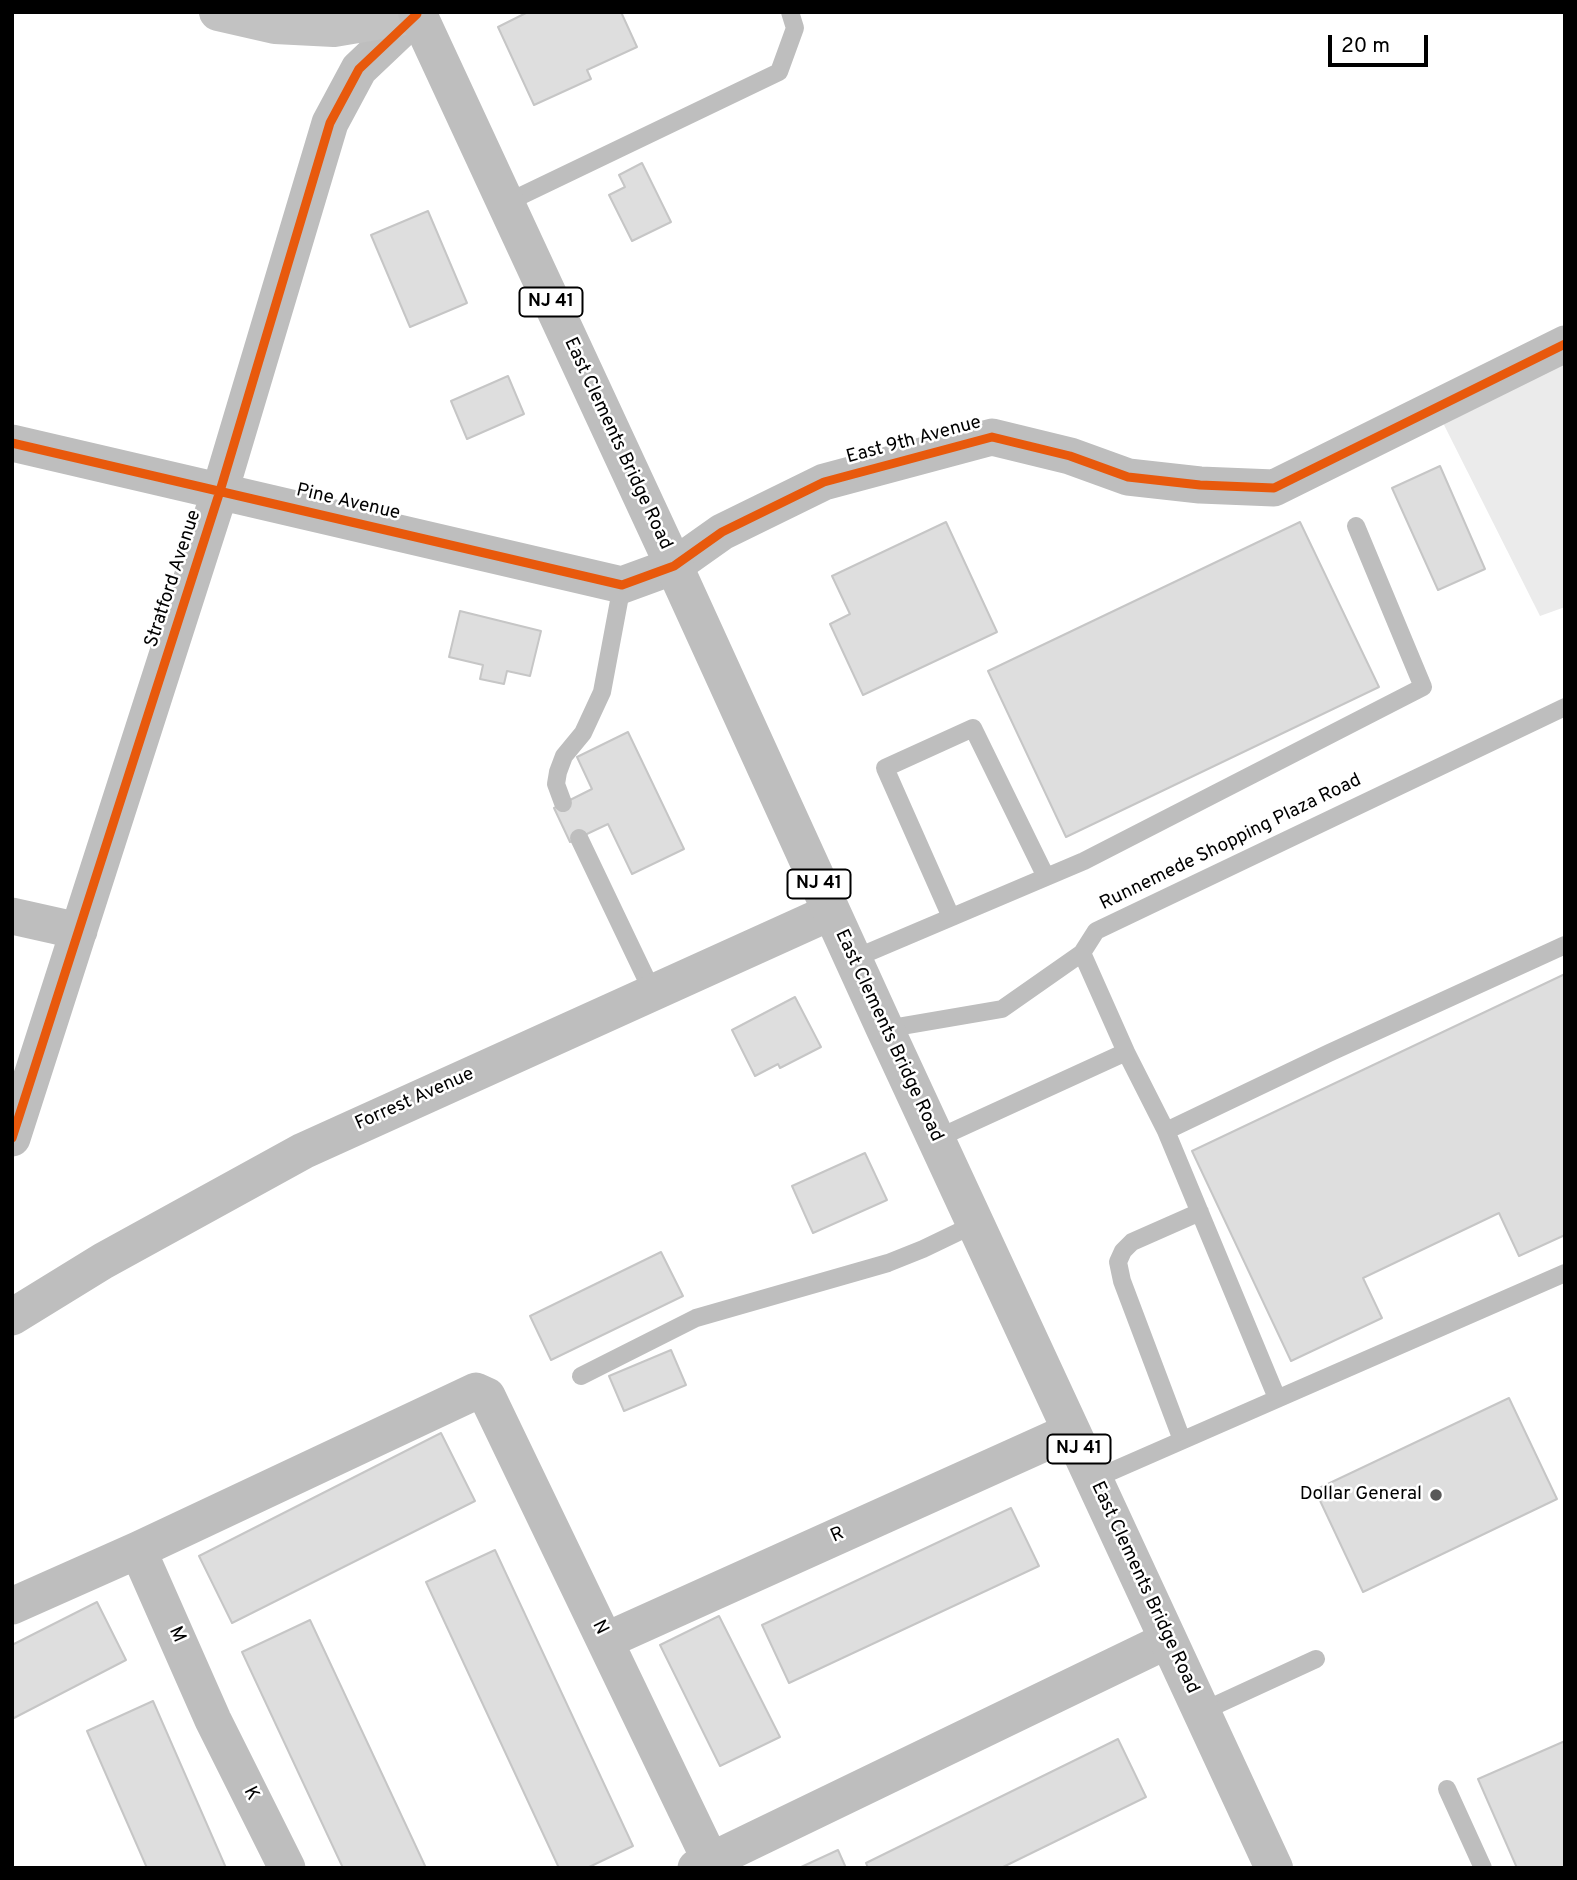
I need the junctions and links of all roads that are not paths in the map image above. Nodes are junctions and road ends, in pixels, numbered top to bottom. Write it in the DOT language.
graph roads {
  1 [pos="218,12"];
  2 [pos="790,12"];
  3 [pos="417,13"];
  4 [pos="506,203"];
  5 [pos="1565,344"];
  6 [pos="12,443"];
  7 [pos="220,491"];
  8 [pos="1356,526"];
  9 [pos="674,566"];
  10 [pos="622,585"];
  11 [pos="1565,707"];
  12 [pos="563,803"];
  13 [pos="579,838"];
  14 [pos="1046,877"];
  15 [pos="831,912"];
  16 [pos="12,916"];
  17 [pos="951,917"];
  18 [pos="79,931"];
  19 [pos="1565,945"];
  20 [pos="1082,953"];
  21 [pos="853,959"];
  22 [pos="653,993"];
  23 [pos="885,1029"];
  24 [pos="1126,1052"];
  25 [pos="1166,1131"];
  26 [pos="12,1139"];
  27 [pos="936,1139"];
  28 [pos="1200,1212"];
  29 [pos="975,1224"];
  30 [pos="1565,1273"];
  31 [pos="12,1317"];
  32 [pos="581,1376"];
  33 [pos="1277,1398"];
  34 [pos="1071,1431"];
  35 [pos="1182,1440"];
  36 [pos="1094,1479"];
  37 [pos="138,1550"];
  38 [pos="12,1606"];
  39 [pos="1168,1640"];
  40 [pos="605,1641"];
  41 [pos="1316,1659"];
  42 [pos="1201,1712"];
  43 [pos="214,1720"];
  44 [pos="1447,1789"];
  45 [pos="707,1866"];
  46 [pos="287,1868"];
  47 [pos="1274,1868"];
  48 [pos="1483,1868"];
  1 -- 3 [label="street"];
  2 -- 4 [label="lane"];
  3 -- 4 [label="main road, East Clements Bridge Road / NJ 41"];
  3 -- 7 [label="street, Stratford Avenue"];
  4 -- 9 [label="main road, East Clements Bridge Road / NJ 41"];
  5 -- 9 [label="street, East 9th Avenue"];
  6 -- 7 [label="street, Pine Avenue"];
  7 -- 10 [label="street, Pine Avenue"];
  7 -- 18 [label="street, Stratford Avenue"];
  8 -- 14 [label="lane"];
  9 -- 10 [label="street"];
  9 -- 15 [label="main road, East Clements Bridge Road / NJ 41"];
  10 -- 12 [label="lane"];
  11 -- 20 [label="lane, Runnemede Shopping Plaza Road"];
  13 -- 22 [label="lane"];
  14 -- 17 [label="lane"];
  14 -- 17 [label="lane"];
  15 -- 21 [label="main road, East Clements Bridge Road / NJ 41"];
  15 -- 22 [label="street, Forrest Avenue"];
  16 -- 18 [label="street"];
  17 -- 21 [label="lane"];
  18 -- 26 [label="street, Stratford Avenue"];
  19 -- 25 [label="lane"];
  20 -- 23 [label="lane, Runnemede Shopping Plaza Road"];
  20 -- 24 [label="lane"];
  21 -- 23 [label="main road, East Clements Bridge Road / NJ 41"];
  22 -- 31 [label="street, Forrest Avenue"];
  23 -- 27 [label="main road, East Clements Bridge Road / NJ 41"];
  24 -- 25 [label="lane"];
  24 -- 27 [label="lane"];
  25 -- 28 [label="lane"];
  27 -- 29 [label="main road, East Clements Bridge Road / NJ 41"];
  28 -- 33 [label="lane"];
  28 -- 35 [label="lane"];
  29 -- 32 [label="lane"];
  29 -- 34 [label="main road, East Clements Bridge Road / NJ 41"];
  30 -- 33 [label="lane"];
  33 -- 35 [label="lane"];
  34 -- 36 [label="main road, East Clements Bridge Road / NJ 41"];
  34 -- 40 [label="street, R"];
  35 -- 36 [label="lane"];
  36 -- 39 [label="main road, East Clements Bridge Road / NJ 41"];
  37 -- 38 [label="street"];
  37 -- 40 [label="street, N"];
  37 -- 43 [label="street, M"];
  39 -- 42 [label="main road, East Clements Bridge Road / NJ 41"];
  39 -- 45 [label="street"];
  40 -- 45 [label="street, N"];
  41 -- 42 [label="lane"];
  42 -- 47 [label="main road, East Clements Bridge Road / NJ 41"];
  43 -- 46 [label="street, K"];
  44 -- 48 [label="lane"];
}
